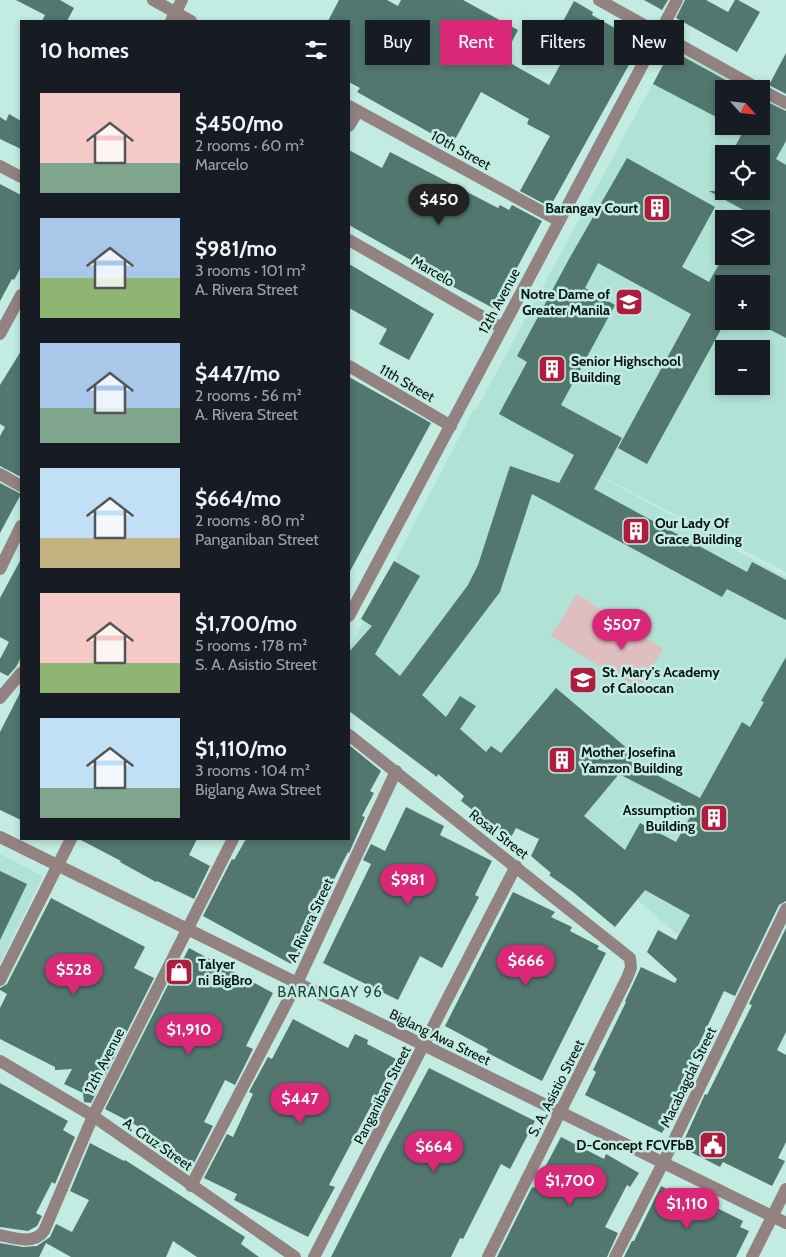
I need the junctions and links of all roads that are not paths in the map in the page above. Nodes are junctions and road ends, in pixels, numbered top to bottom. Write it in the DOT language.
graph roads {
  1 [pos="152,0"];
  2 [pos="182,0"];
  3 [pos="599,0"];
  4 [pos="677,0"];
  5 [pos="173,17"];
  6 [pos="186,20"];
  7 [pos="635,20"];
  8 [pos="665,20"];
  9 [pos="684,47"];
  10 [pos="641,65"];
  11 [pos="744,80"];
  12 [pos="770,95"];
  13 [pos="786,104"];
  14 [pos="353,108"];
  15 [pos="350,122"];
  16 [pos="0,166"];
  17 [pos="20,176"];
  18 [pos="559,221"];
  19 [pos="350,241"];
  20 [pos="20,297"];
  21 [pos="502,328"];
  22 [pos="0,334"];
  23 [pos="350,367"];
  24 [pos="451,426"];
  25 [pos="0,474"];
  26 [pos="20,485"];
  27 [pos="20,528"];
  28 [pos="0,569"];
  29 [pos="350,614"];
  30 [pos="20,674"];
  31 [pos="0,698"];
  32 [pos="350,736"];
  33 [pos="396,771"];
  34 [pos="0,837"];
  35 [pos="70,840"];
  36 [pos="232,840"];
  37 [pos="58,865"];
  38 [pos="516,866"];
  39 [pos="786,909"];
  40 [pos="187,929"];
  41 [pos="630,958"];
  42 [pos="0,980"];
  43 [pos="297,983"];
  44 [pos="424,1046"];
  45 [pos="0,1061"];
  46 [pos="560,1113"];
  47 [pos="93,1116"];
  48 [pos="663,1163"];
  49 [pos="191,1186"];
  50 [pos="786,1189"];
  51 [pos="772,1216"];
  52 [pos="786,1223"];
  53 [pos="0,1235"];
  54 [pos="295,1257"];
  55 [pos="314,1257"];
  56 [pos="488,1257"];
  57 [pos="615,1257"];
  58 [pos="752,1257"];
  1 -- 5 [label="street"];
  2 -- 5 [label="street"];
  3 -- 7 [label="street"];
  4 -- 8 [label="street, 12th Avenue"];
  5 -- 6 [label="street"];
  9 -- 11 [label="street"];
  10 -- 18 [label="street, 12th Avenue"];
  12 -- 13 [label="street"];
  14 -- 15 [label="street"];
  14 -- 18 [label="street, 10th Street"];
  16 -- 17 [label="street"];
  18 -- 21 [label="street, 12th Avenue"];
  19 -- 21 [label="street, Marcelo"];
  20 -- 22 [label="street"];
  21 -- 24 [label="street, 12th Avenue"];
  23 -- 24 [label="street, 11th Street"];
  24 -- 29 [label="street, 12th Avenue"];
  25 -- 26 [label="street"];
  27 -- 28 [label="street"];
  30 -- 31 [label="street"];
  32 -- 33 [label="street, Rosal Street"];
  33 -- 38 [label="street, Rosal Street"];
  33 -- 43 [label="street, A. Rivera Street"];
  34 -- 37 [label="street, Biglang Awa Street"];
  35 -- 37 [label="street"];
  36 -- 40 [label="street, 12th Avenue"];
  37 -- 40 [label="street, Biglang Awa Street"];
  37 -- 42 [label="street"];
  38 -- 41 [label="street, Rosal Street"];
  38 -- 44 [label="street, Panganiban Street"];
  39 -- 48 [label="street, Macabagdal Street"];
  40 -- 43 [label="street, Biglang Awa Street"];
  40 -- 47 [label="street, 12th Avenue"];
  41 -- 46 [label="street, S. A. Asistio Street"];
  43 -- 44 [label="street, Biglang Awa Street"];
  43 -- 49 [label="street, A. Rivera Street"];
  44 -- 46 [label="street, Biglang Awa Street"];
  44 -- 55 [label="street, Panganiban Street"];
  45 -- 47 [label="street, A. Cruz Street"];
  46 -- 48 [label="street, Biglang Awa Street"];
  46 -- 56 [label="street, S. A. Asistio Street"];
  47 -- 49 [label="street, A. Cruz Street"];
  47 -- 53 [label="street, 12th Avenue"];
  48 -- 51 [label="street, Biglang Awa Street"];
  48 -- 57 [label="street, Macabagdal Street"];
  49 -- 54 [label="street, A. Cruz Street"];
  50 -- 51 [label="street"];
  51 -- 52 [label="street, Biglang Awa Street"];
  51 -- 58 [label="street"];
}
